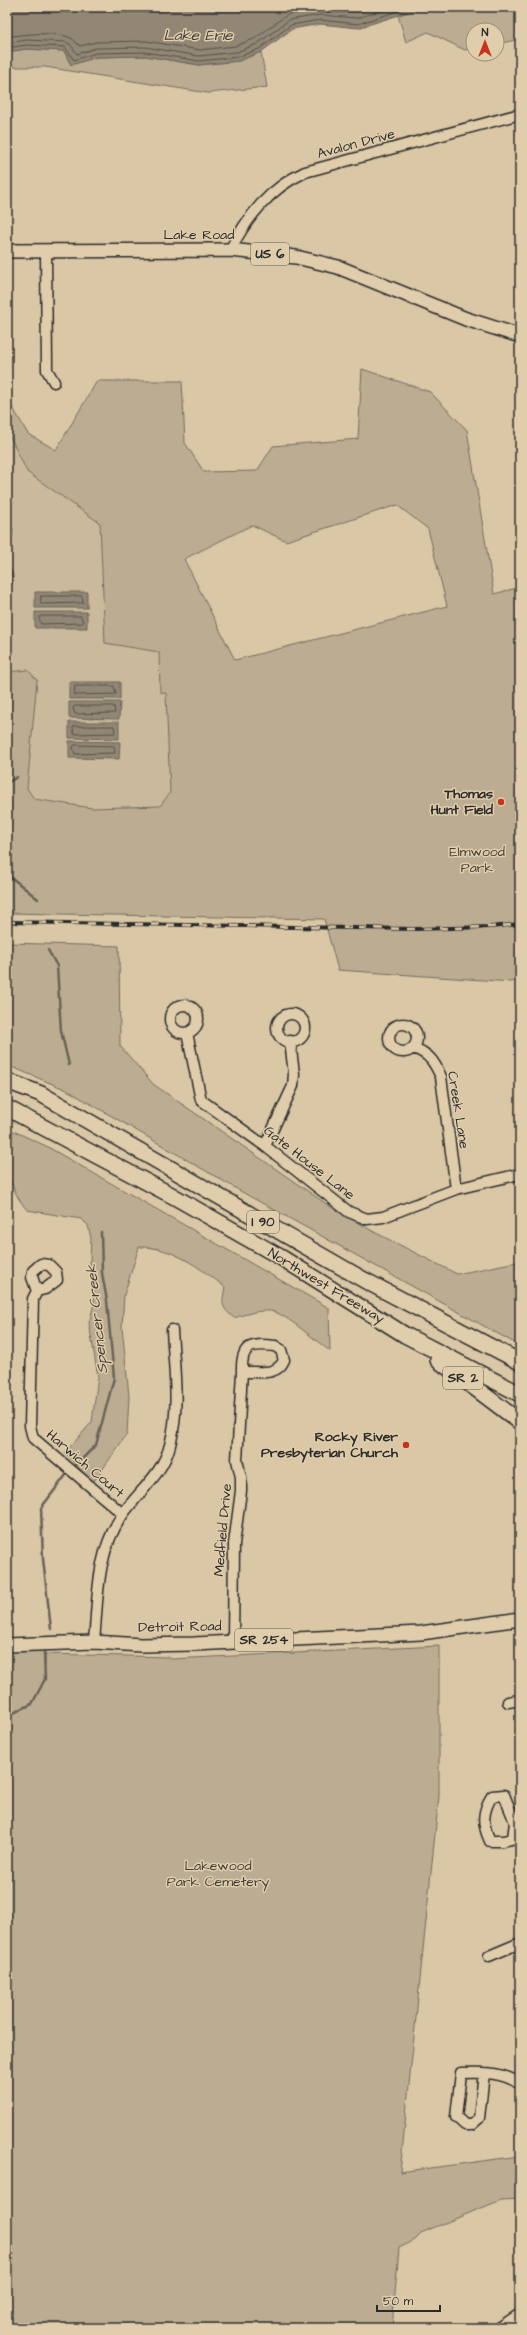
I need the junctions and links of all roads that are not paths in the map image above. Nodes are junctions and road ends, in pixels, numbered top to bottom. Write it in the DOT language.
graph roads {
  1 [pos="520,114"];
  2 [pos="230,250"];
  3 [pos="7,251"];
  4 [pos="46,251"];
  5 [pos="520,336"];
  6 [pos="54,382"];
  7 [pos="187,1033"];
  8 [pos="290,1041"];
  9 [pos="413,1048"];
  10 [pos="7,1081"];
  11 [pos="7,1108"];
  12 [pos="265,1146"];
  13 [pos="520,1174"];
  14 [pos="456,1189"];
  15 [pos="37,1291"];
  16 [pos="172,1330"];
  17 [pos="405,1335"];
  18 [pos="520,1362"];
  19 [pos="242,1372"];
  20 [pos="520,1394"];
  21 [pos="520,1422"];
  22 [pos="123,1514"];
  23 [pos="520,1619"];
  24 [pos="94,1642"];
  25 [pos="233,1642"];
  26 [pos="7,1644"];
  27 [pos="520,1700"];
  28 [pos="508,1702"];
  29 [pos="517,1838"];
  30 [pos="520,1943"];
  31 [pos="489,1956"];
  32 [pos="484,2072"];
  33 [pos="520,2084"];
  34 [pos="520,2314"];
  35 [pos="499,2328"];
  1 -- 2 [label="street, Avalon Drive"];
  2 -- 4 [label="main road, Lake Road / US 6"];
  2 -- 5 [label="main road, Lake Road / US 6"];
  3 -- 4 [label="main road, Lake Road / US 6"];
  4 -- 6 [label="street"];
  7 -- 12 [label="street, Gate House Lane"];
  8 -- 12 [label="street"];
  9 -- 14 [label="street, Creek Lane"];
  10 -- 18 [label="highway, Northwest Freeway / I 90"];
  11 -- 17 [label="highway, Northwest Freeway / I 90"];
  12 -- 14 [label="street, Gate House Lane"];
  13 -- 14 [label="street, Gate House Lane"];
  15 -- 22 [label="street, Harwich Court"];
  16 -- 22 [label="street"];
  17 -- 20 [label="highway, Northwest Freeway / I 90"];
  17 -- 21 [label="highway, SR 2"];
  19 -- 25 [label="street, Medfield Drive"];
  22 -- 24 [label="street"];
  23 -- 25 [label="main road, Detroit Road / SR 254"];
  24 -- 25 [label="main road, Detroit Road / SR 254"];
  24 -- 26 [label="main road, Detroit Road / SR 254"];
  27 -- 28 [label="street"];
  29 -- 29 [label="street"];
  30 -- 31 [label="street"];
  32 -- 32 [label="street"];
  32 -- 33 [label="street"];
  34 -- 35 [label="street"];
}
